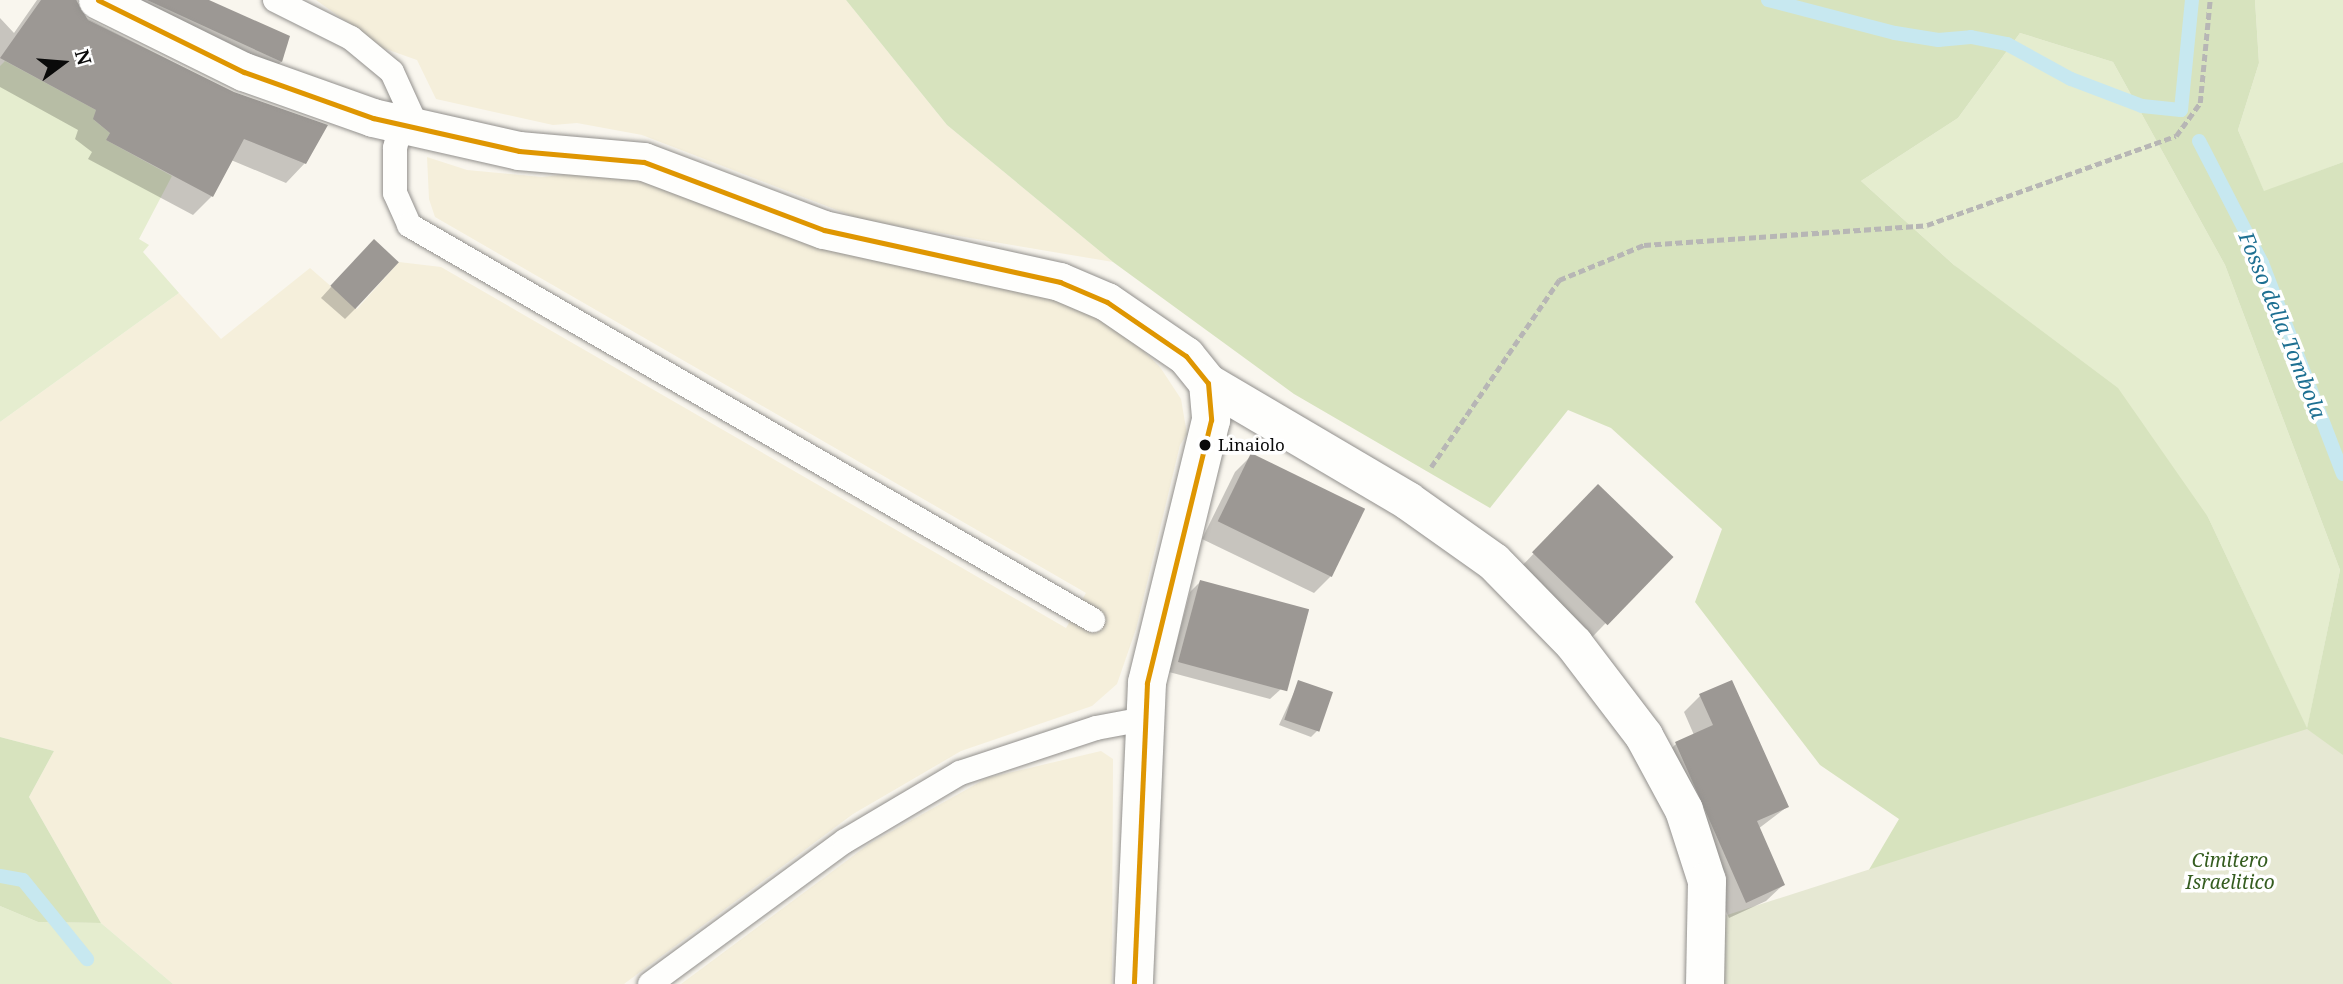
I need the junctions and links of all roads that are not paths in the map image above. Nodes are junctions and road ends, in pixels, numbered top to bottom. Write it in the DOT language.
graph roads {
  1 [pos="98,0"];
  2 [pos="275,0"];
  3 [pos="410,127"];
  4 [pos="1208,383"];
  5 [pos="1093,620"];
  6 [pos="1144,719"];
  7 [pos="650,984"];
  8 [pos="1134,984"];
  9 [pos="1705,984"];
  1 -- 3 [label="street"];
  2 -- 3 [label="lane"];
  3 -- 4 [label="street"];
  3 -- 5 [label="lane"];
  4 -- 6 [label="street"];
  4 -- 9 [label="street"];
  6 -- 7 [label="lane"];
  6 -- 8 [label="street"];
}
